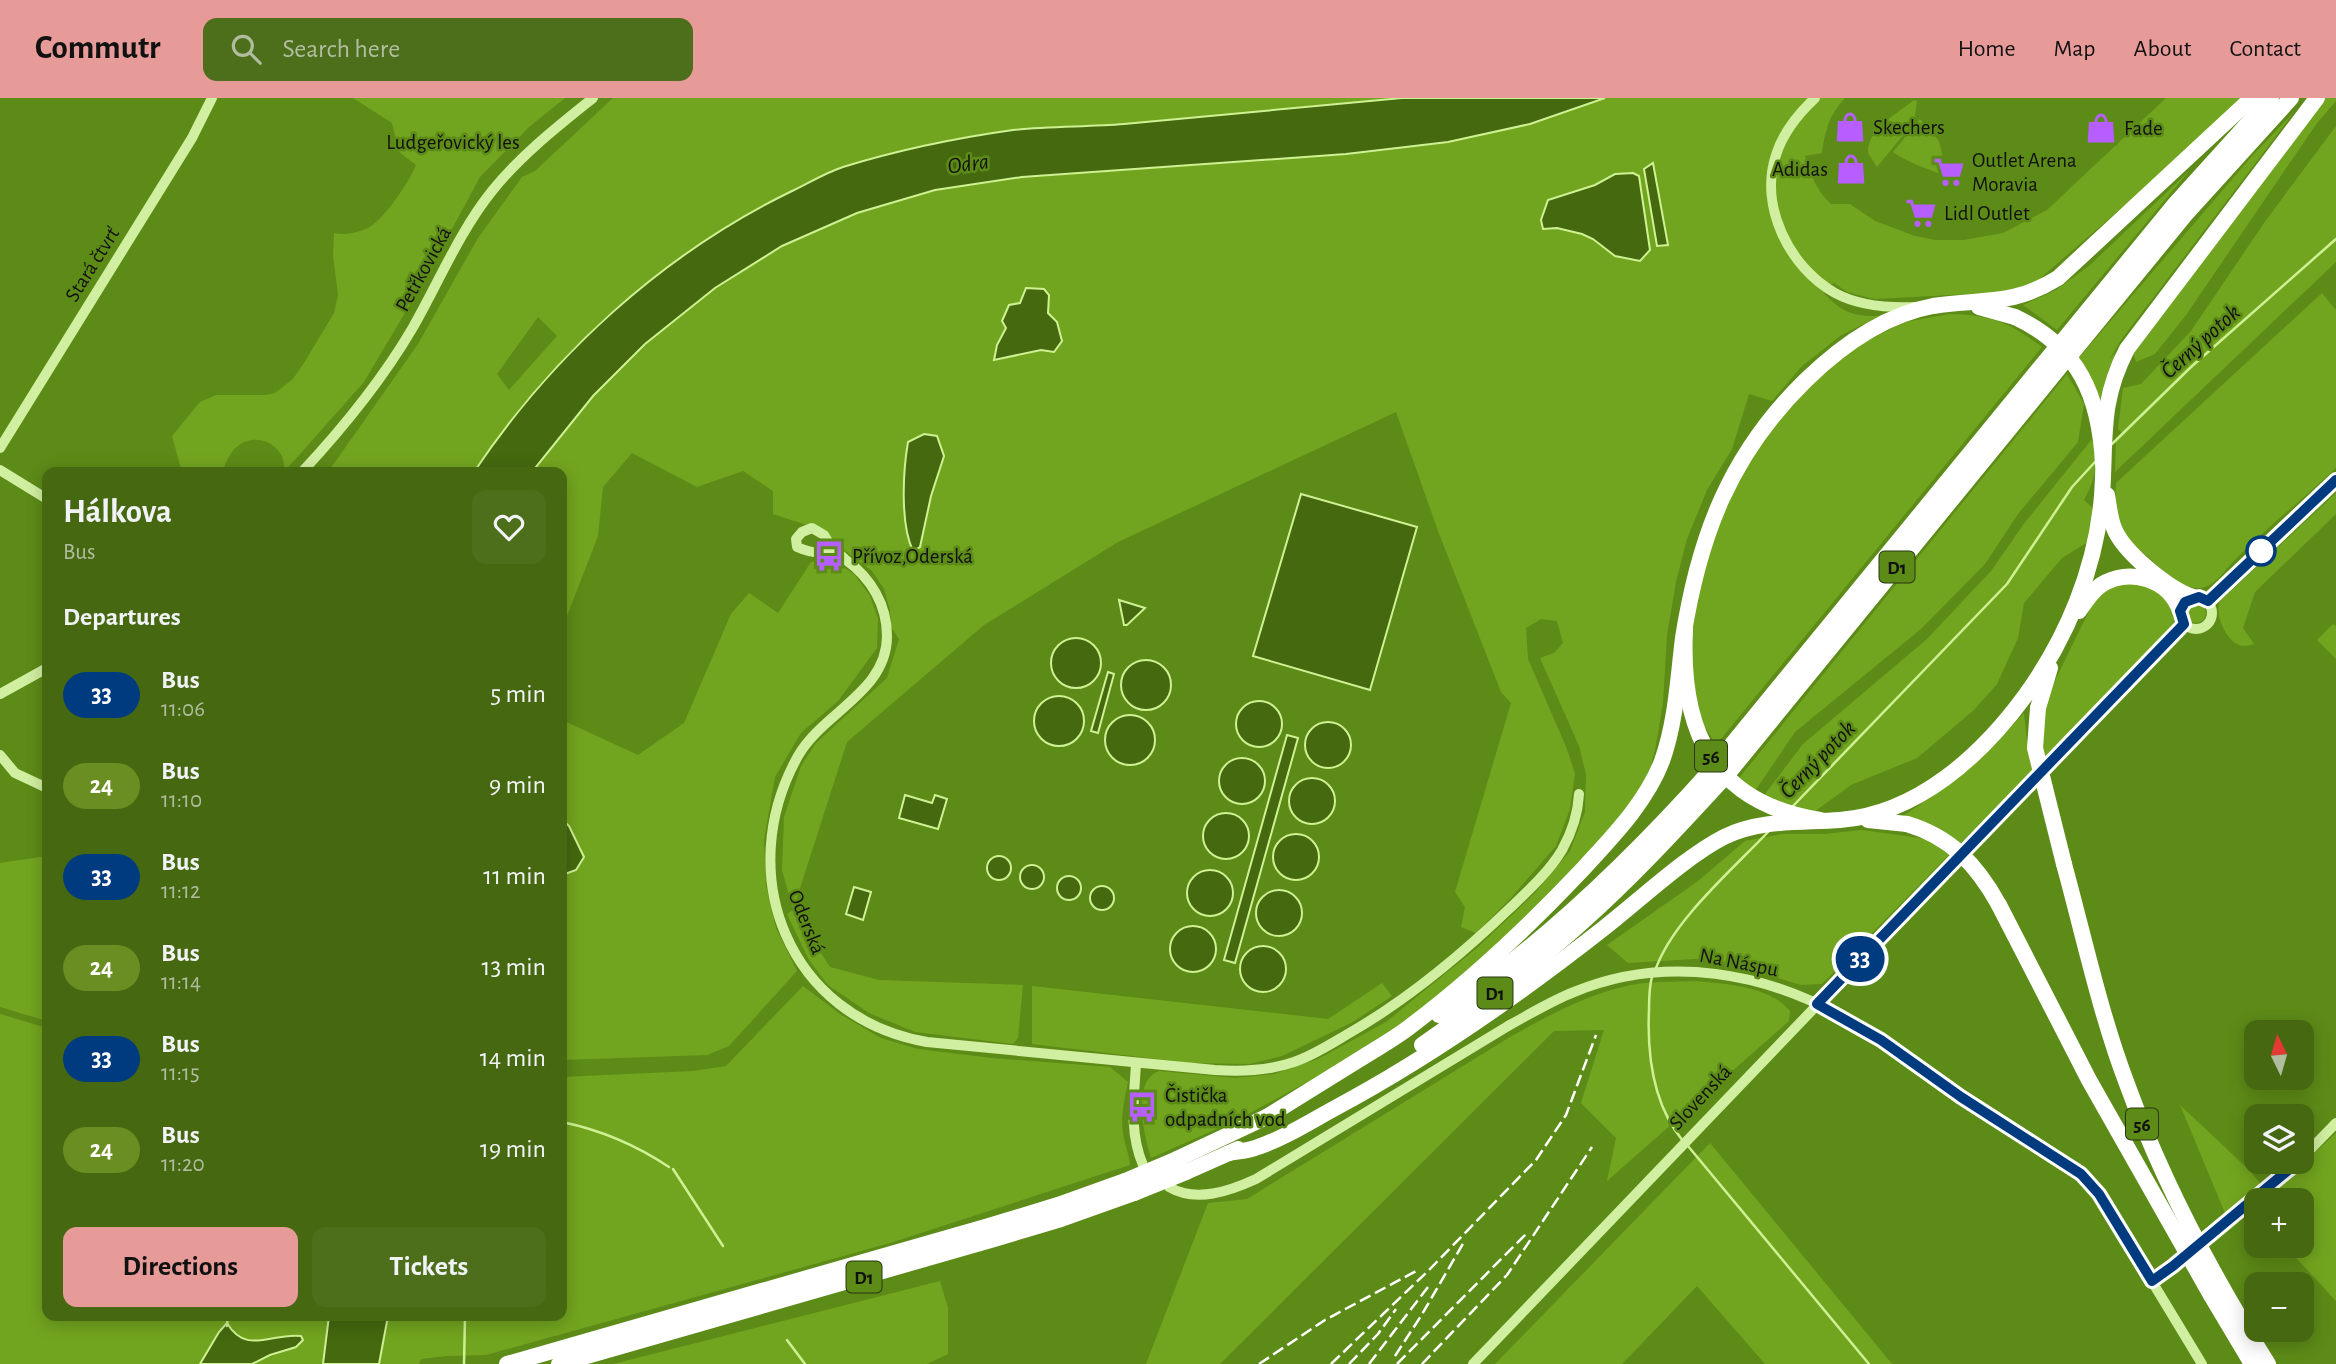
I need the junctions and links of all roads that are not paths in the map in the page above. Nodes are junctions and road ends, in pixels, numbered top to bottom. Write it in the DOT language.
graph roads {
  1 [pos="212,98"];
  2 [pos="593,98"];
  3 [pos="1815,98"];
  4 [pos="2252,98"];
  5 [pos="2271,98"];
  6 [pos="2291,98"];
  7 [pos="2317,98"];
  8 [pos="1955,305"];
  9 [pos="1934,306"];
  10 [pos="2062,352"];
  11 [pos="0,448"];
  12 [pos="2104,465"];
  13 [pos="306,467"];
  14 [pos="0,470"];
  15 [pos="2336,480"];
  16 [pos="42,496"];
  17 [pos="2105,496"];
  18 [pos="834,551"];
  19 [pos="2201,599"];
  20 [pos="2182,617"];
  21 [pos="1685,630"];
  22 [pos="2062,636"];
  23 [pos="42,671"];
  24 [pos="0,694"];
  25 [pos="0,755"];
  26 [pos="2045,766"];
  27 [pos="1721,770"];
  28 [pos="2035,777"];
  29 [pos="42,786"];
  30 [pos="1579,794"];
  31 [pos="1855,819"];
  32 [pos="1820,820"];
  33 [pos="1966,848"];
  34 [pos="1958,858"];
  35 [pos="1817,1004"];
  36 [pos="1136,1064"];
  37 [pos="1265,1118"];
  38 [pos="2336,1123"];
  39 [pos="2314,1145"];
  40 [pos="1229,1153"];
  41 [pos="1143,1165"];
  42 [pos="1181,1166"];
  43 [pos="2283,1174"];
  44 [pos="1169,1187"];
  45 [pos="2216,1231"];
  46 [pos="2173,1266"];
  47 [pos="2152,1281"];
  48 [pos="590,1347"];
  49 [pos="507,1364"];
  50 [pos="559,1364"];
  51 [pos="1473,1364"];
  52 [pos="2202,1364"];
  53 [pos="2252,1364"];
  54 [pos="2268,1364"];
  1 -- 11 [label="street, Stará čtvrť"];
  2 -- 13 [label="street, Petřkovická"];
  3 -- 9 [label="street"];
  4 -- 8 [label="highway"];
  5 -- 10 [label="highway, D1"];
  6 -- 10 [label="highway, D1"];
  7 -- 12 [label="highway, bridge"];
  8 -- 9 [label="highway"];
  8 -- 12 [label="highway, bridge"];
  9 -- 21 [label="highway"];
  10 -- 27 [label="highway, D1"];
  12 -- 17 [label="highway"];
  14 -- 16 [label="street"];
  15 -- 19 [label="street"];
  17 -- 19 [label="highway"];
  17 -- 22 [label="highway"];
  18 -- 36 [label="street, Oderská"];
  19 -- 20 [label="street"];
  19 -- 20 [label="street"];
  20 -- 22 [label="highway"];
  20 -- 26 [label="street"];
  21 -- 32 [label="highway, 56, bridge"];
  21 -- 37 [label="highway, D1, bridge"];
  22 -- 31 [label="highway, 56"];
  22 -- 54 [label="highway, 56, bridge"];
  23 -- 24 [label="street"];
  25 -- 29 [label="street"];
  27 -- 37 [label="highway, D1"];
  27 -- 40 [label="highway, D1"];
  28 -- 33 [label="street"];
  30 -- 36 [label="street"];
  31 -- 32 [label="highway, 56"];
  31 -- 53 [label="highway, 56, bridge"];
  32 -- 40 [label="highway, D1"];
  34 -- 35 [label="street, Slovenská"];
  35 -- 44 [label="street, Na Náspu"];
  35 -- 47 [label="street, Na Náspu"];
  35 -- 51 [label="street, Slovenská"];
  36 -- 41 [label="street"];
  37 -- 42 [label="highway, D1"];
  38 -- 39 [label="street"];
  40 -- 42 [label="highway, D1"];
  42 -- 48 [label="highway, D1, bridge"];
  43 -- 45 [label="street"];
  46 -- 47 [label="street"];
  47 -- 52 [label="street, Na Náspu"];
  48 -- 49 [label="highway, D1"];
  48 -- 50 [label="highway, D1"];
}
